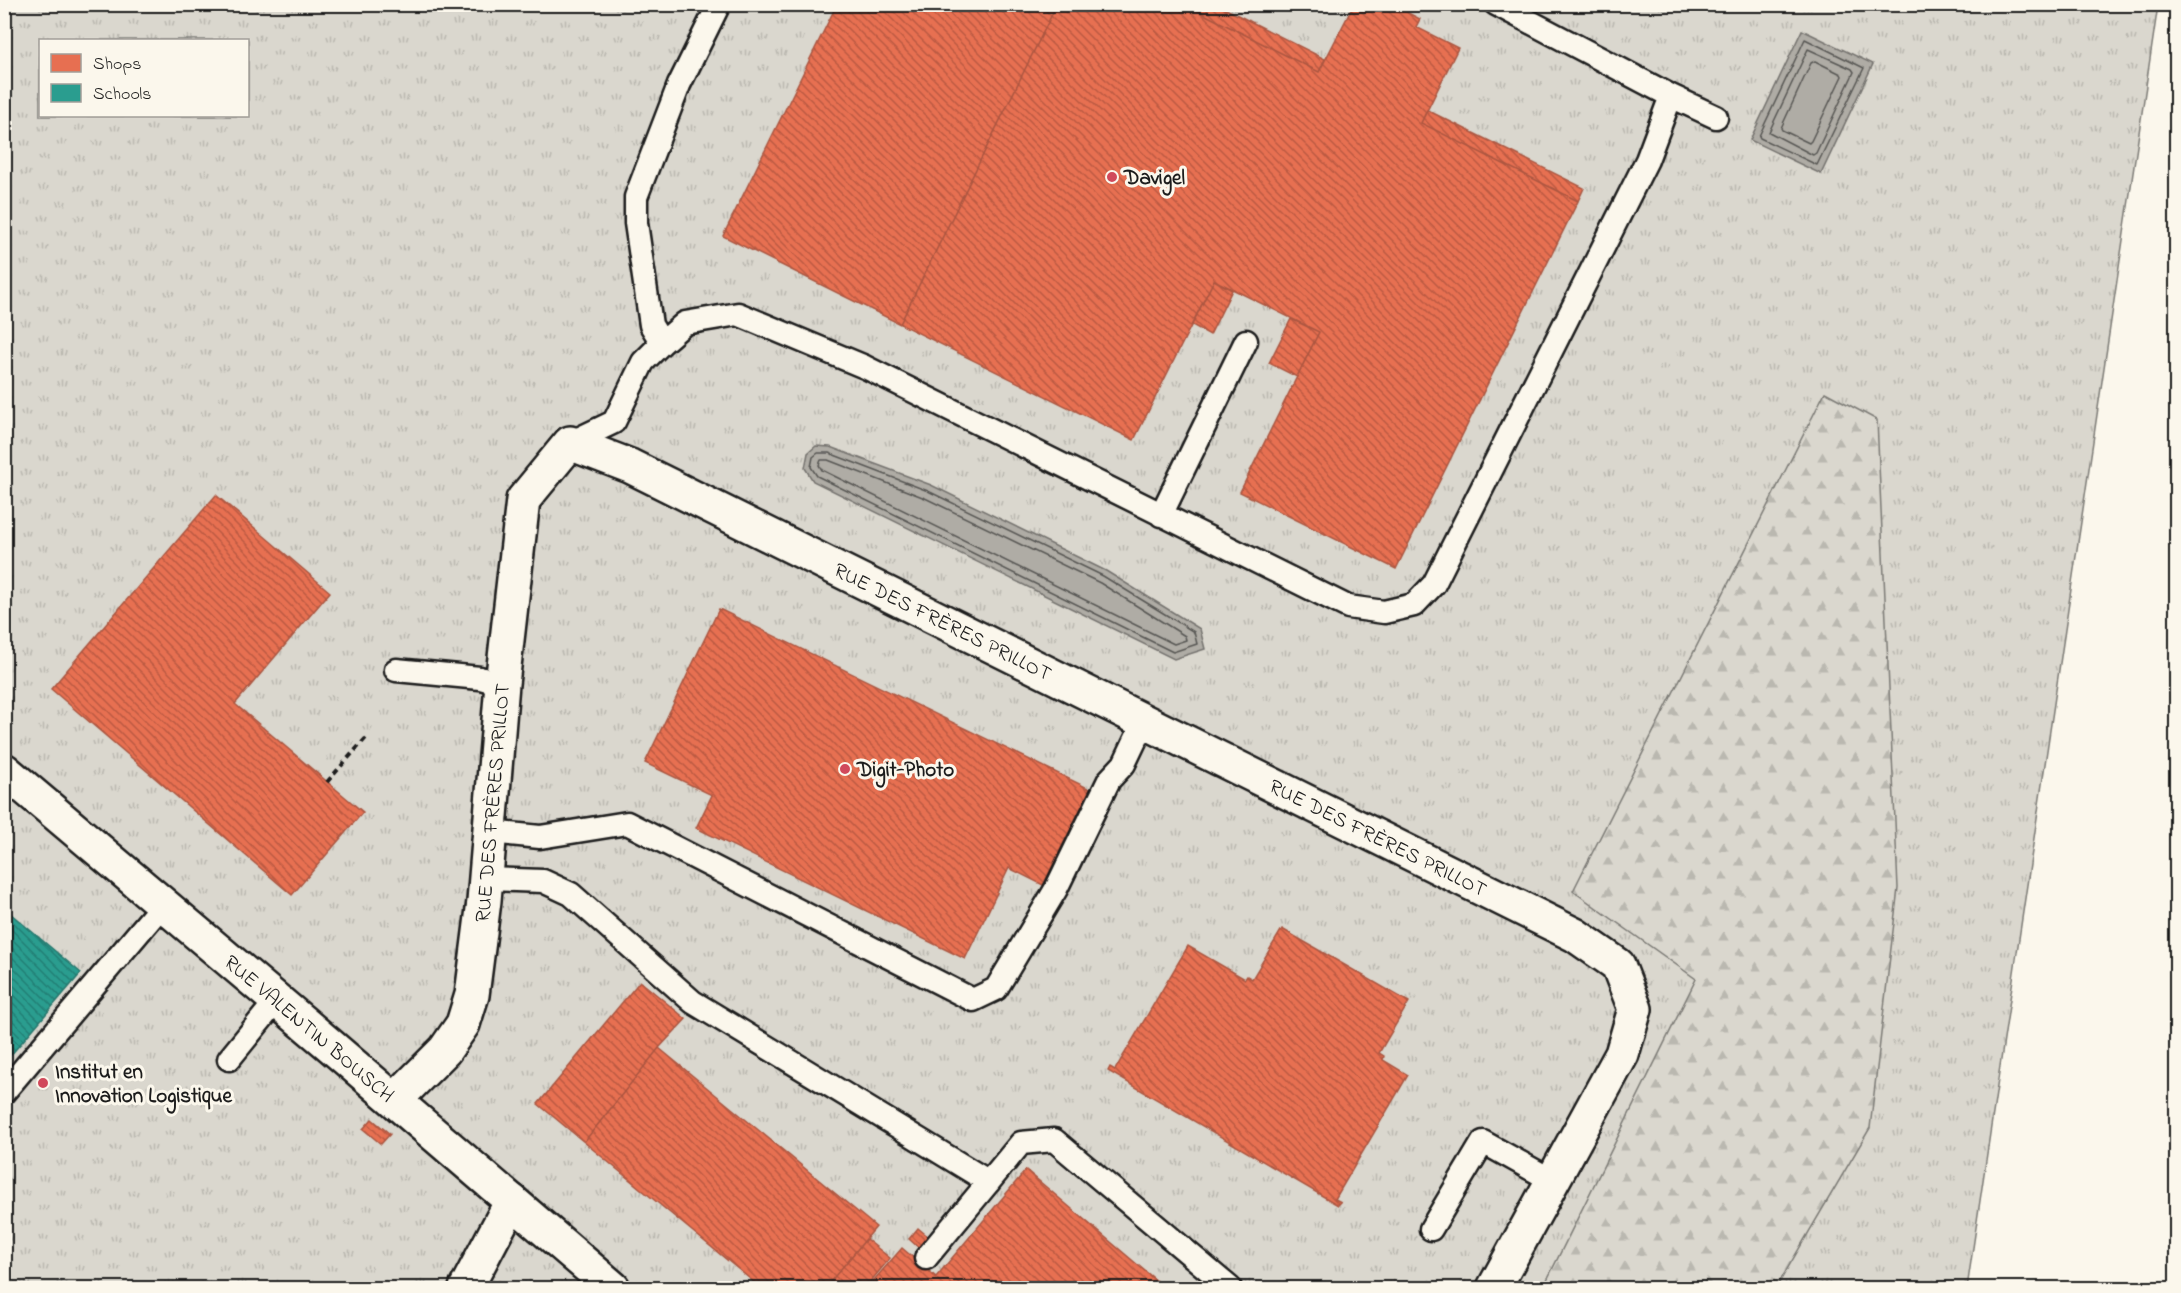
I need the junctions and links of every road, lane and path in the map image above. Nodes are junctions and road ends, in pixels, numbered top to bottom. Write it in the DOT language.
graph roads {
  1 [pos="718,4"];
  2 [pos="1496,4"];
  3 [pos="1671,96"];
  4 [pos="1716,117"];
  5 [pos="1246,340"];
  6 [pos="662,343"];
  7 [pos="570,443"];
  8 [pos="1161,515"];
  9 [pos="396,670"];
  10 [pos="502,684"];
  11 [pos="1144,722"];
  12 [pos="366,738"];
  13 [pos="4,770"];
  14 [pos="327,782"];
  15 [pos="490,832"];
  16 [pos="486,879"];
  17 [pos="163,904"];
  18 [pos="277,1000"];
  19 [pos="228,1059"];
  20 [pos="4,1092"];
  21 [pos="394,1101"];
  22 [pos="1553,1181"];
  23 [pos="989,1182"];
  24 [pos="512,1201"];
  25 [pos="1431,1229"];
  26 [pos="926,1258"];
  27 [pos="466,1288"];
  28 [pos="613,1288"];
  29 [pos="1230,1288"];
  30 [pos="1494,1288"];
  1 -- 6 [label="lane"];
  2 -- 3 [label="lane"];
  3 -- 4 [label="lane"];
  3 -- 8 [label="lane"];
  5 -- 8 [label="lane"];
  6 -- 7 [label="lane"];
  6 -- 8 [label="lane"];
  7 -- 10 [label="street, RUE DES FRÈRES PRILLOT"];
  7 -- 11 [label="street, RUE DES FRÈRES PRILLOT"];
  9 -- 10 [label="lane"];
  10 -- 15 [label="street, RUE DES FRÈRES PRILLOT"];
  11 -- 15 [label="lane"];
  11 -- 22 [label="street, RUE DES FRÈRES PRILLOT"];
  12 -- 14 [label="path"];
  13 -- 17 [label="street, RUE VALENTIN BOUSCH"];
  15 -- 16 [label="street, RUE DES FRÈRES PRILLOT"];
  16 -- 21 [label="street, RUE DES FRÈRES PRILLOT"];
  16 -- 23 [label="lane"];
  17 -- 18 [label="street, RUE VALENTIN BOUSCH"];
  17 -- 20 [label="lane"];
  18 -- 19 [label="lane"];
  18 -- 21 [label="street, RUE VALENTIN BOUSCH"];
  21 -- 24 [label="street, RUE VALENTIN BOUSCH"];
  22 -- 25 [label="lane"];
  22 -- 30 [label="street, RUE DES FRÈRES PRILLOT"];
  23 -- 26 [label="lane"];
  23 -- 29 [label="lane"];
  24 -- 27 [label="street"];
  24 -- 28 [label="street, RUE VALENTIN BOUSCH"];
}
